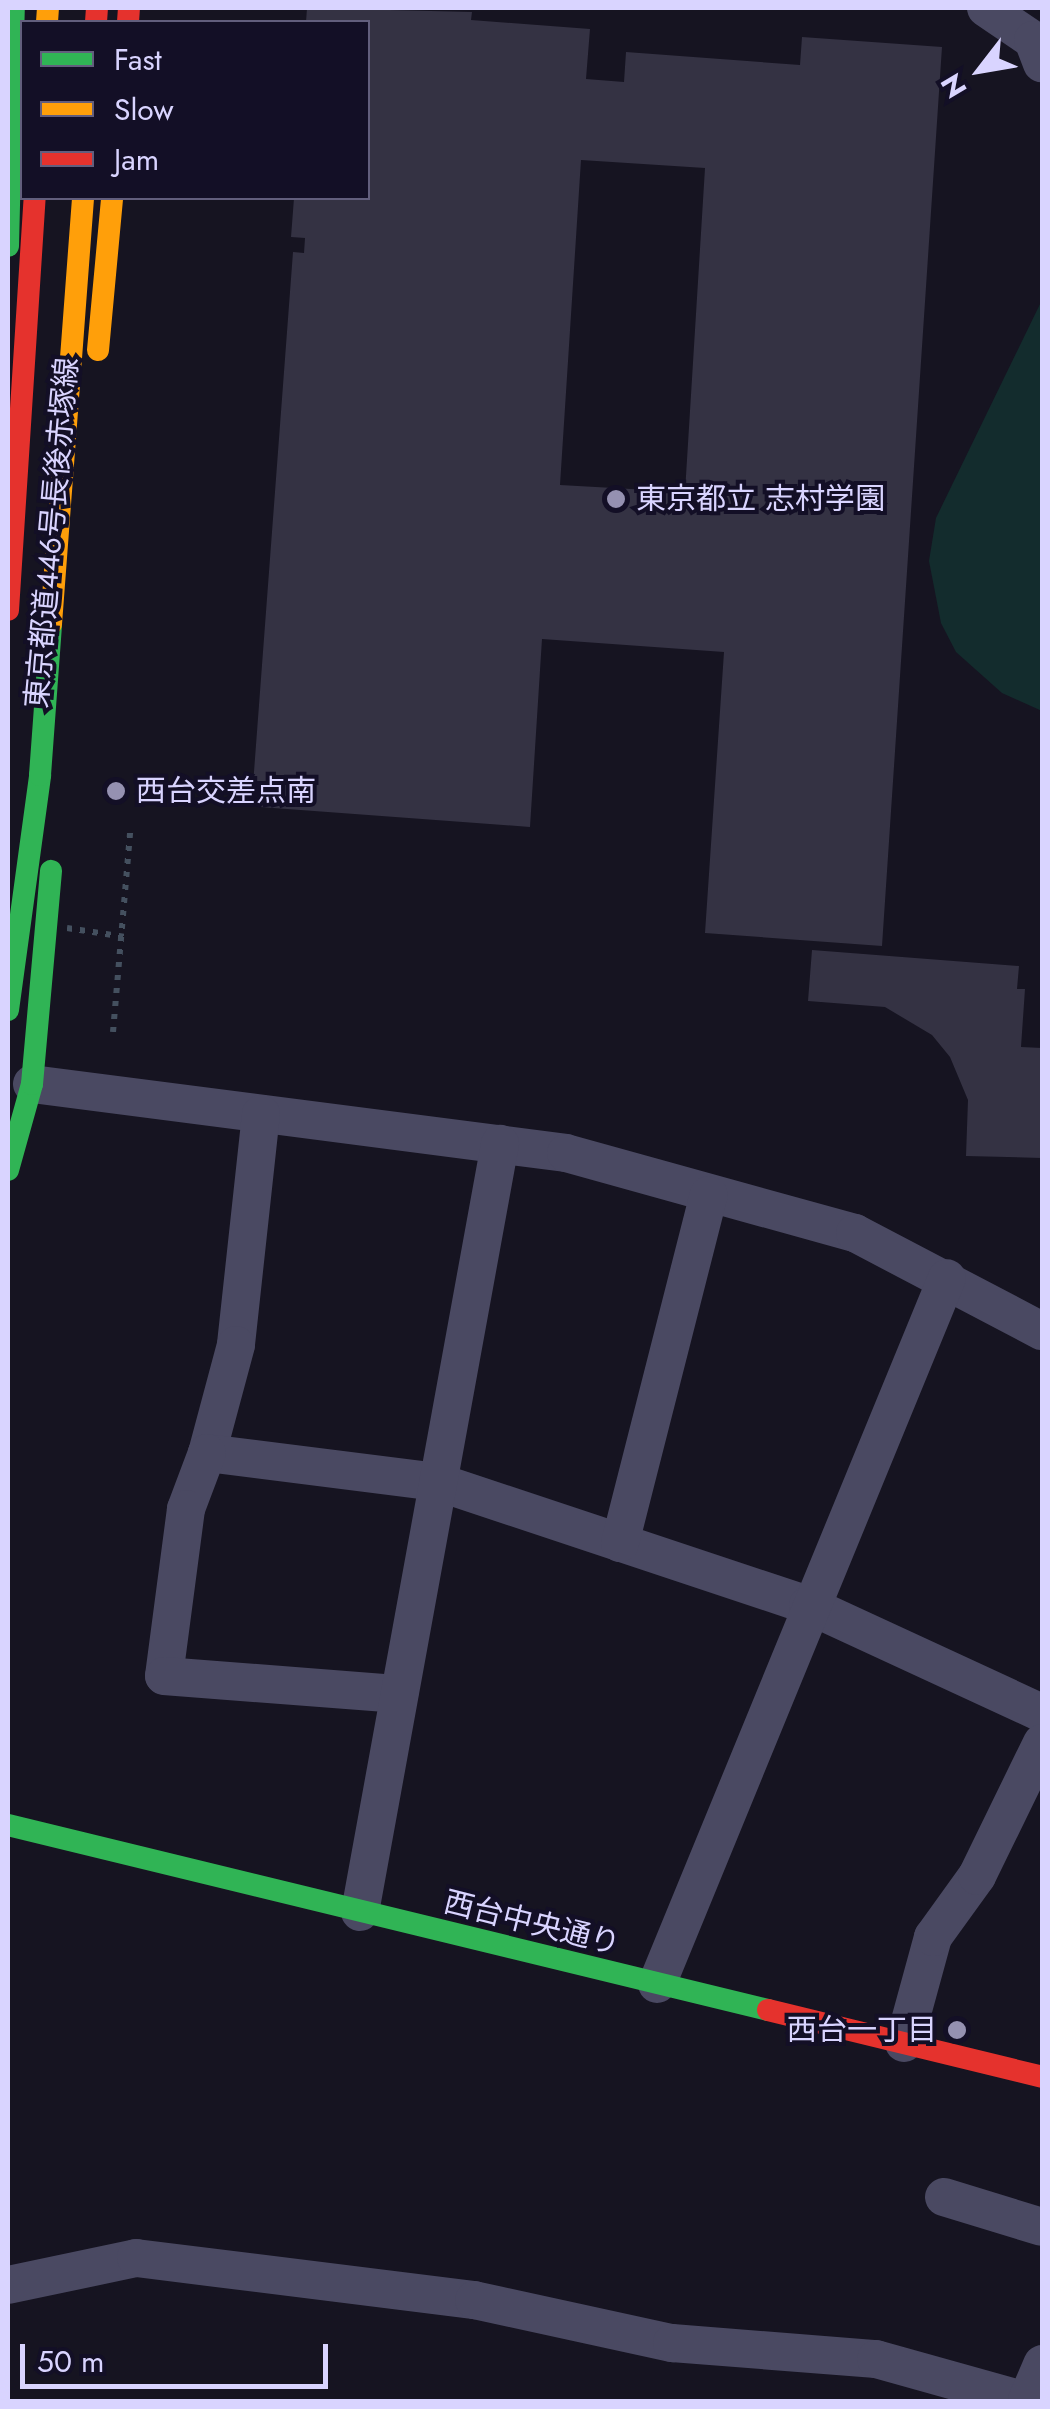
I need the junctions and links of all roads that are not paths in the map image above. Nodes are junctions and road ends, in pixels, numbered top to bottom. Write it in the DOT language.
graph roads {
  1 [pos="14,8"];
  2 [pos="986,8"];
  3 [pos="1042,63"];
  4 [pos="35,200"];
  5 [pos="83,200"];
  6 [pos="112,200"];
  7 [pos="8,238"];
  8 [pos="8,246"];
  9 [pos="96,375"];
  10 [pos="91,434"];
  11 [pos="8,610"];
  12 [pos="8,1010"];
  13 [pos="32,1084"];
  14 [pos="261,1114"];
  15 [pos="500,1144"];
  16 [pos="8,1170"];
  17 [pos="709,1195"];
  18 [pos="947,1278"];
  19 [pos="1042,1331"];
  20 [pos="207,1453"];
  21 [pos="438,1482"];
  22 [pos="620,1543"];
  23 [pos="808,1605"];
  24 [pos="400,1694"];
  25 [pos="1042,1713"];
  26 [pos="1042,1743"];
  27 [pos="8,1825"];
  28 [pos="360,1912"];
  29 [pos="657,1984"];
  30 [pos="904,2044"];
  31 [pos="1042,2077"];
  32 [pos="944,2197"];
  33 [pos="1042,2227"];
  34 [pos="8,2286"];
  35 [pos="1042,2364"];
  36 [pos="1028,2401"];
  1 -- 7 [label="main road"];
  2 -- 3 [label="street"];
  4 -- 11 [label="main road"];
  5 -- 12 [label="main road, bridge"];
  6 -- 9 [label="main road, 東京都道446号長後赤塚線"];
  7 -- 8 [label="main road"];
  10 -- 13 [label="main road, 東京都道446号長後赤塚線"];
  13 -- 14 [label="street"];
  13 -- 16 [label="main road, 東京都道446号長後赤塚線"];
  14 -- 15 [label="street"];
  14 -- 20 [label="street"];
  15 -- 17 [label="street"];
  15 -- 21 [label="street"];
  17 -- 18 [label="street"];
  17 -- 22 [label="street"];
  18 -- 19 [label="street"];
  18 -- 23 [label="street"];
  20 -- 21 [label="street"];
  20 -- 24 [label="street"];
  21 -- 22 [label="street"];
  21 -- 24 [label="street"];
  22 -- 23 [label="street"];
  23 -- 25 [label="street"];
  23 -- 29 [label="street"];
  24 -- 28 [label="street"];
  26 -- 30 [label="street"];
  27 -- 28 [label="main road, 西台中央通り"];
  28 -- 29 [label="main road, 西台中央通り"];
  29 -- 30 [label="main road, 西台中央通り"];
  30 -- 31 [label="main road, 西台中央通り"];
  32 -- 33 [label="street"];
  34 -- 36 [label="street"];
  35 -- 36 [label="street"];
}
